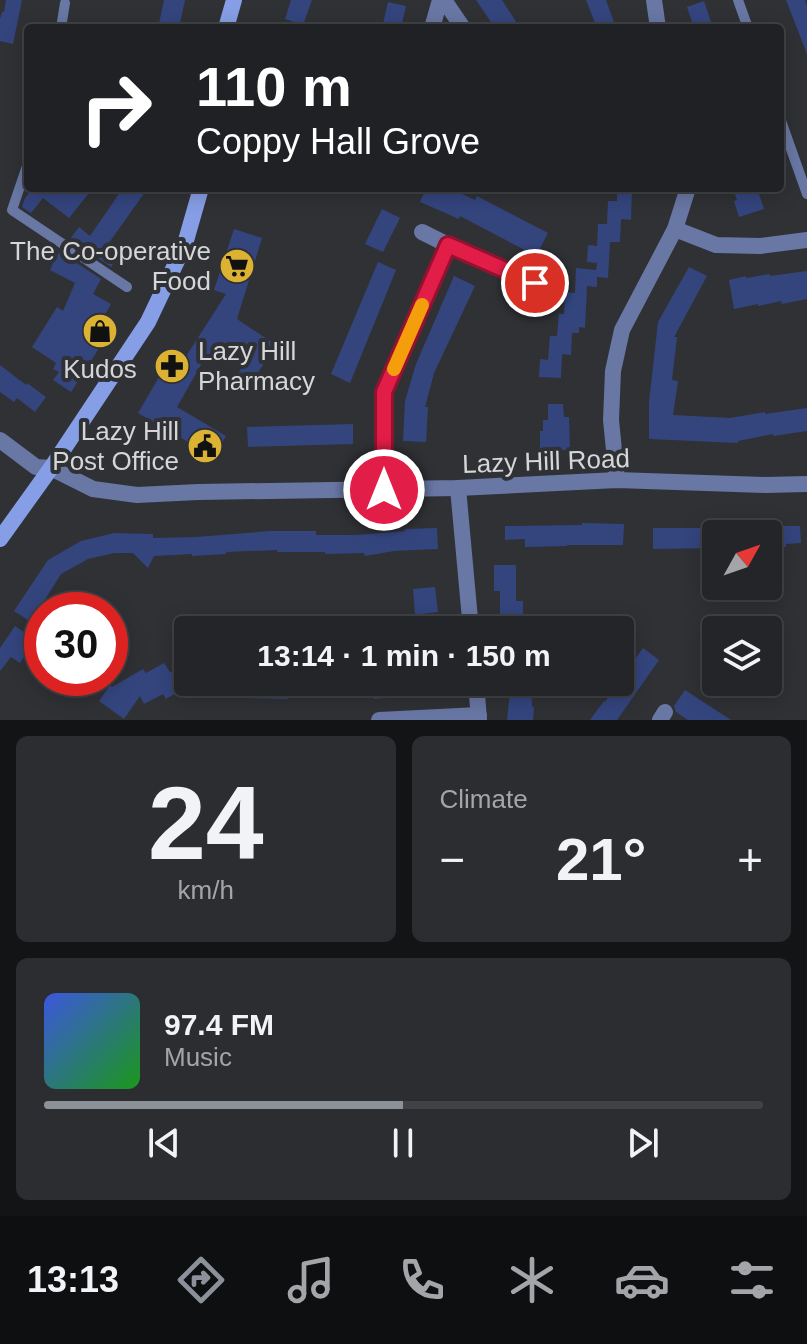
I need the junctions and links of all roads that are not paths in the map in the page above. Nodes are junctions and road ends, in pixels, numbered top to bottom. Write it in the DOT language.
graph roads {
  1 [pos="234,0"];
  2 [pos="442,0"];
  3 [pos="654,0"];
  4 [pos="738,0"];
  5 [pos="65,3"];
  6 [pos="62,24"];
  7 [pos="227,24"];
  8 [pos="433,24"];
  9 [pos="460,24"];
  10 [pos="657,24"];
  11 [pos="747,24"];
  12 [pos="784,129"];
  13 [pos="24,175"];
  14 [pos="200,192"];
  15 [pos="687,192"];
  16 [pos="807,194"];
  17 [pos="675,229"];
  18 [pos="422,232"];
  19 [pos="807,240"];
  20 [pos="448,245"];
  21 [pos="535,283"];
  22 [pos="127,287"];
  23 [pos="0,440"];
  24 [pos="51,468"];
  25 [pos="617,480"];
  26 [pos="807,484"];
  27 [pos="458,488"];
  28 [pos="384,490"];
  29 [pos="0,539"];
  30 [pos="470,616"];
  31 [pos="477,696"];
  32 [pos="479,717"];
  33 [pos="379,720"];
  1 -- 7 [label="street"];
  2 -- 8 [label="street"];
  2 -- 9 [label="street"];
  3 -- 10 [label="street"];
  4 -- 11 [label="lane"];
  5 -- 6 [label="lane"];
  12 -- 16 [label="lane"];
  13 -- 22 [label="lane"];
  14 -- 24 [label="street"];
  15 -- 17 [label="street"];
  17 -- 19 [label="street"];
  17 -- 25 [label="street"];
  18 -- 20 [label="street"];
  20 -- 21 [label="street"];
  20 -- 28 [label="street"];
  23 -- 24 [label="street, Lazy Hill Road"];
  24 -- 28 [label="street, Lazy Hill Road"];
  24 -- 29 [label="street"];
  25 -- 26 [label="street, Lazy Hill Road"];
  25 -- 27 [label="street, Lazy Hill Road"];
  27 -- 28 [label="street, Lazy Hill Road"];
  27 -- 30 [label="street"];
  31 -- 32 [label="street"];
  32 -- 33 [label="street"];
}
